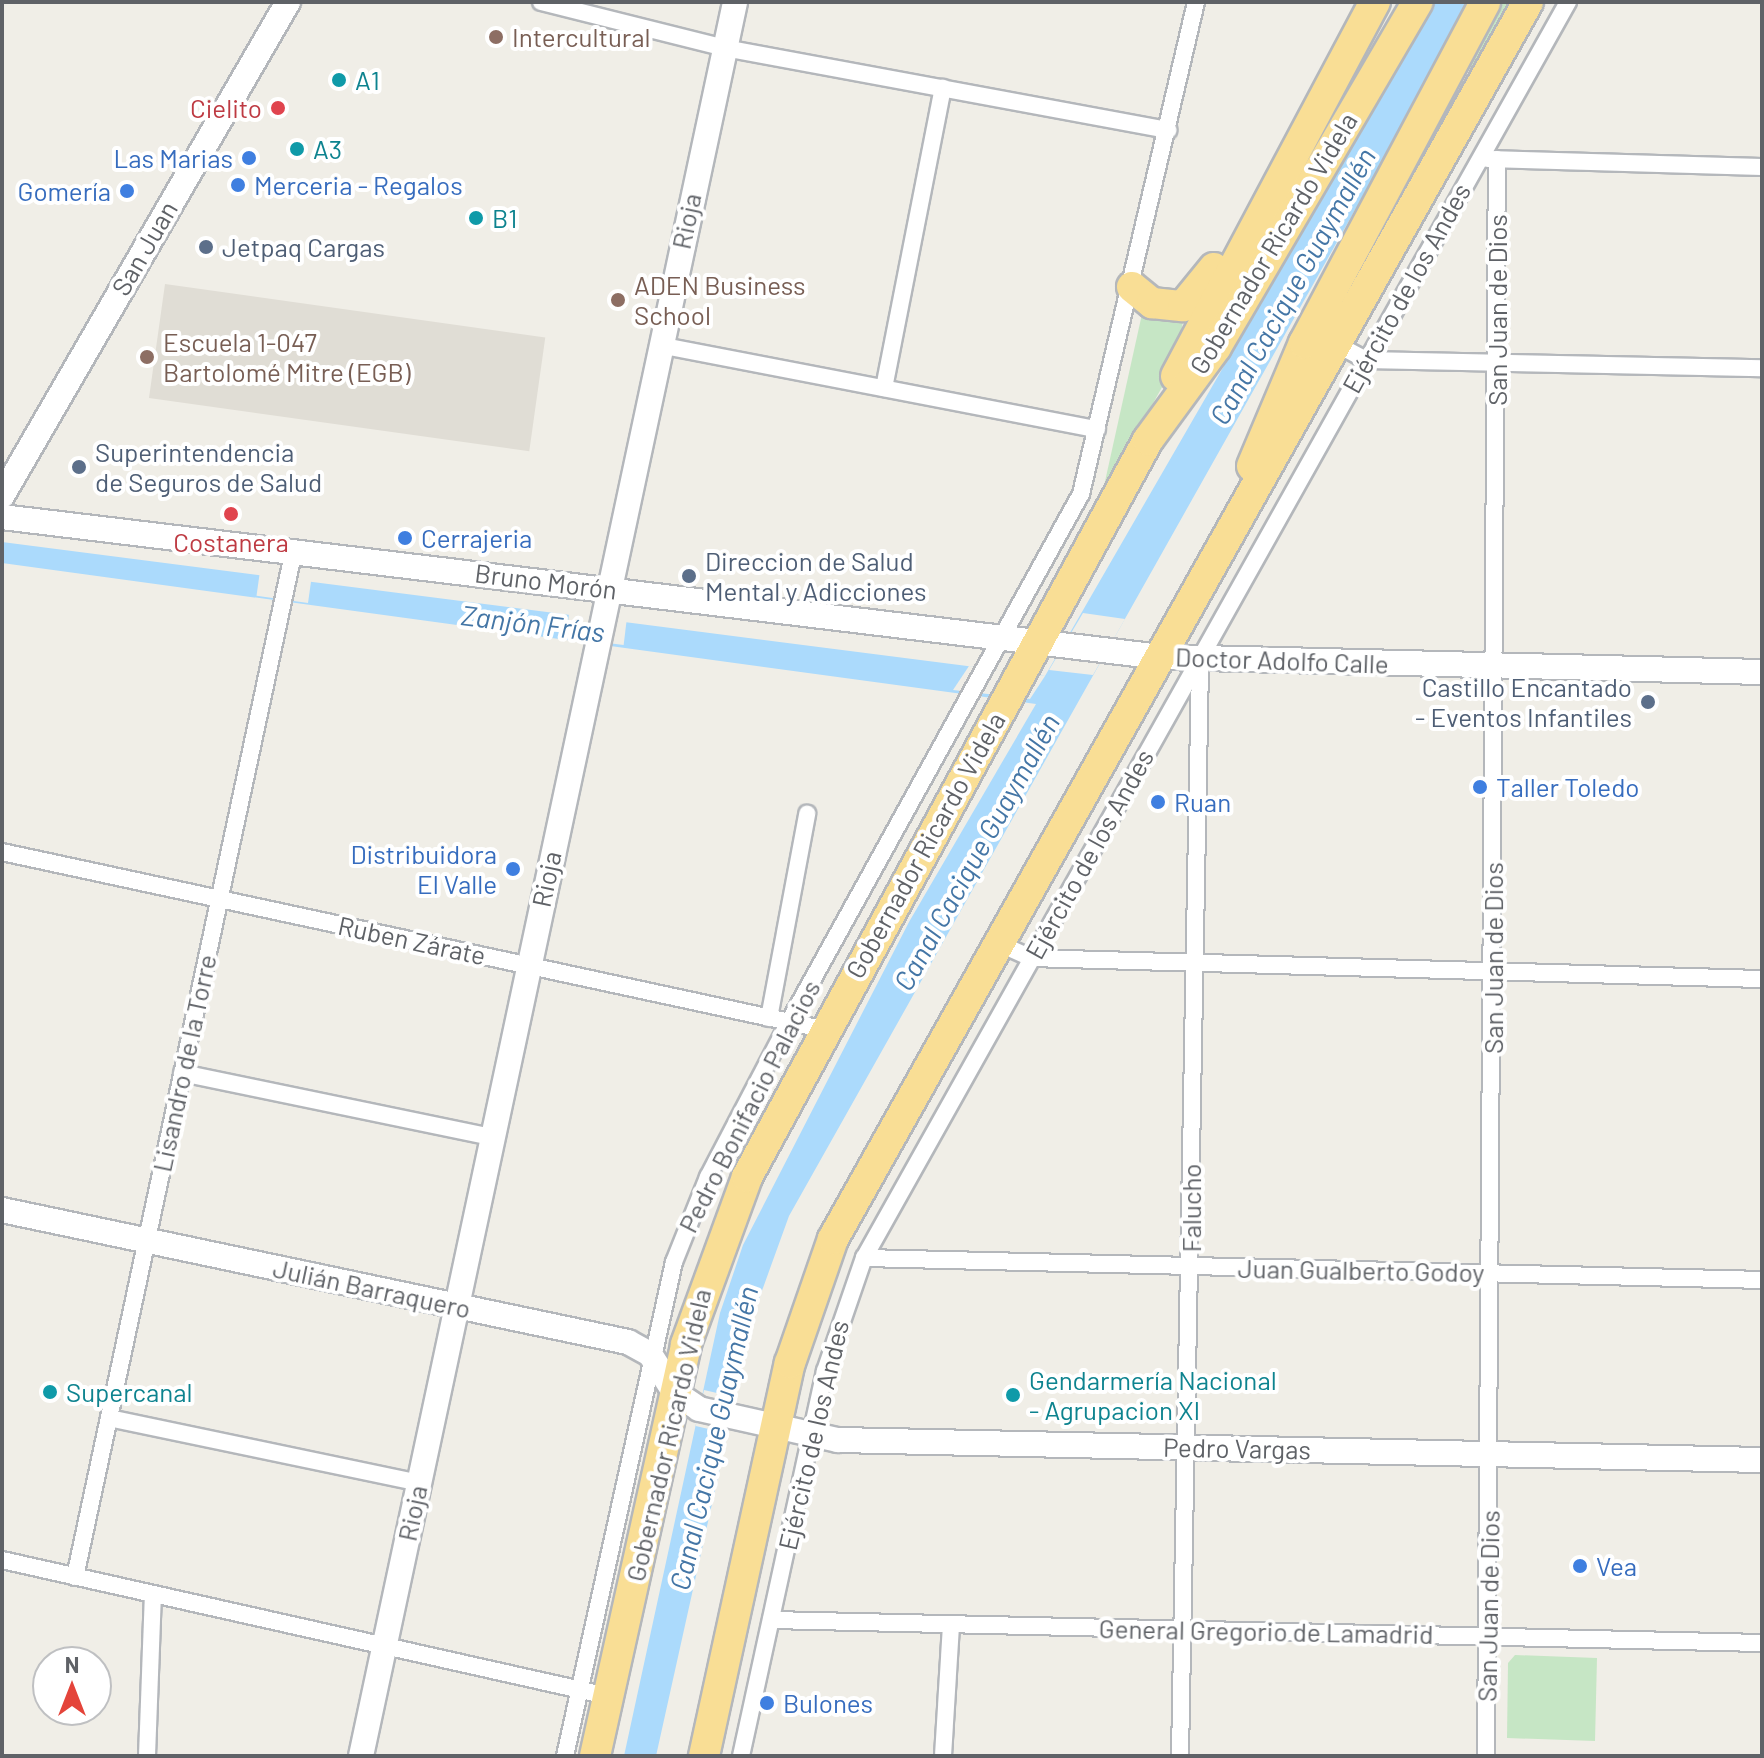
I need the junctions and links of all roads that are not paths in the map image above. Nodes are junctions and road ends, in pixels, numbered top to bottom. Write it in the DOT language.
graph roads {
  1 [pos="288,2"];
  2 [pos="541,2"];
  3 [pos="735,2"];
  4 [pos="1196,2"];
  5 [pos="1418,2"];
  6 [pos="1528,2"];
  7 [pos="1568,2"];
  8 [pos="1371,10"];
  9 [pos="1480,15"];
  10 [pos="725,48"];
  11 [pos="943,88"];
  12 [pos="1168,130"];
  13 [pos="1479,159"];
  14 [pos="1497,159"];
  15 [pos="1762,167"];
  16 [pos="1132,287"];
  17 [pos="659,345"];
  18 [pos="1338,345"];
  19 [pos="1366,360"];
  20 [pos="1496,363"];
  21 [pos="1762,368"];
  22 [pos="884,388"];
  23 [pos="1097,429"];
  24 [pos="1148,440"];
  25 [pos="2,496"];
  26 [pos="2,517"];
  27 [pos="1230,528"];
  28 [pos="294,549"];
  29 [pos="606,590"];
  30 [pos="1008,638"];
  31 [pos="1052,643"];
  32 [pos="1098,649"];
  33 [pos="1161,657"];
  34 [pos="1200,659"];
  35 [pos="1496,666"];
  36 [pos="1762,672"];
  37 [pos="807,814"];
  38 [pos="2,852"];
  39 [pos="219,899"];
  40 [pos="1000,944"];
  41 [pos="1031,958"];
  42 [pos="1193,963"];
  43 [pos="528,965"];
  44 [pos="1492,971"];
  45 [pos="1762,979"];
  46 [pos="769,1018"];
  47 [pos="789,1022"];
  48 [pos="822,1029"];
  49 [pos="182,1073"];
  50 [pos="491,1137"];
  51 [pos="2,1210"];
  52 [pos="146,1240"];
  53 [pos="864,1258"];
  54 [pos="1191,1266"];
  55 [pos="1491,1272"];
  56 [pos="1762,1280"];
  57 [pos="455,1305"];
  58 [pos="650,1354"];
  59 [pos="674,1392"];
  60 [pos="109,1418"];
  61 [pos="775,1427"];
  62 [pos="811,1435"];
  63 [pos="1189,1447"];
  64 [pos="1490,1453"];
  65 [pos="1762,1460"];
  66 [pos="419,1483"];
  67 [pos="2,1560"];
  68 [pos="75,1577"];
  69 [pos="153,1594"];
  70 [pos="771,1620"];
  71 [pos="951,1624"];
  72 [pos="1187,1629"];
  73 [pos="1488,1636"];
  74 [pos="1762,1643"];
  75 [pos="385,1646"];
  76 [pos="578,1690"];
  77 [pos="608,1696"];
  78 [pos="147,1756"];
  79 [pos="361,1756"];
  80 [pos="565,1756"];
  81 [pos="595,1756"];
  82 [pos="704,1756"];
  83 [pos="741,1756"];
  84 [pos="943,1756"];
  85 [pos="1180,1756"];
  86 [pos="1486,1756"];
  1 -- 25 [label="street, San Juan"];
  2 -- 10 [label="street"];
  3 -- 10 [label="street, Rioja"];
  4 -- 12 [label="street, Pedro Bonifacio Palacios"];
  5 -- 24 [label="highway, Gobernador Ricardo Videla"];
  6 -- 18 [label="highway"];
  7 -- 13 [label="street, Ejército de los Andes"];
  8 -- 16 [label="highway"];
  8 -- 24 [label="highway"];
  9 -- 27 [label="highway"];
  10 -- 11 [label="street"];
  10 -- 17 [label="street, Rioja"];
  11 -- 12 [label="street"];
  11 -- 22 [label="street"];
  12 -- 16 [label="street, Pedro Bonifacio Palacios"];
  13 -- 14 [label="street"];
  13 -- 19 [label="street, Ejército de los Andes"];
  14 -- 15 [label="street"];
  14 -- 20 [label="street, San Juan de Dios"];
  16 -- 23 [label="street, Pedro Bonifacio Palacios"];
  17 -- 22 [label="street"];
  17 -- 29 [label="street, Rioja"];
  18 -- 19 [label="street"];
  18 -- 27 [label="highway"];
  19 -- 20 [label="street"];
  19 -- 34 [label="street, Ejército de los Andes"];
  20 -- 21 [label="street"];
  20 -- 35 [label="street, San Juan de Dios"];
  22 -- 23 [label="street"];
  23 -- 30 [label="street, Pedro Bonifacio Palacios"];
  24 -- 31 [label="highway, Gobernador Ricardo Videla"];
  26 -- 28 [label="street, Bruno Morón"];
  27 -- 33 [label="highway"];
  28 -- 29 [label="street, Bruno Morón"];
  28 -- 39 [label="street, Lisandro de la Torre"];
  29 -- 30 [label="street, Bruno Morón"];
  29 -- 43 [label="street, Rioja"];
  30 -- 31 [label="street, Bruno Morón"];
  30 -- 47 [label="street, Pedro Bonifacio Palacios"];
  31 -- 32 [label="street, Bruno Morón"];
  31 -- 48 [label="highway, Gobernador Ricardo Videla"];
  32 -- 33 [label="street, Doctor Adolfo Calle"];
  33 -- 34 [label="street, Doctor Adolfo Calle"];
  33 -- 40 [label="highway"];
  34 -- 35 [label="street, Doctor Adolfo Calle"];
  34 -- 41 [label="street, Ejército de los Andes"];
  34 -- 42 [label="street, Falucho"];
  35 -- 36 [label="street, Doctor Adolfo Calle"];
  35 -- 44 [label="street, San Juan de Dios"];
  37 -- 46 [label="street"];
  38 -- 39 [label="street, Ruben Zárate"];
  39 -- 43 [label="street, Ruben Zárate"];
  39 -- 49 [label="street, Lisandro de la Torre"];
  40 -- 41 [label="street"];
  40 -- 61 [label="highway"];
  41 -- 42 [label="street"];
  41 -- 53 [label="street, Ejército de los Andes"];
  42 -- 44 [label="street"];
  42 -- 54 [label="street, Falucho"];
  43 -- 46 [label="street, Ruben Zárate"];
  43 -- 50 [label="street, Rioja"];
  44 -- 45 [label="street"];
  44 -- 55 [label="street, San Juan de Dios"];
  46 -- 47 [label="street, Ruben Zárate"];
  47 -- 48 [label="street, Ruben Zárate"];
  47 -- 58 [label="street, Pedro Bonifacio Palacios"];
  48 -- 59 [label="highway, Gobernador Ricardo Videla"];
  49 -- 50 [label="street"];
  49 -- 52 [label="street, Lisandro de la Torre"];
  50 -- 57 [label="street, Rioja"];
  51 -- 52 [label="street, Julián Barraquero"];
  52 -- 57 [label="street, Julián Barraquero"];
  52 -- 60 [label="street, Lisandro de la Torre"];
  53 -- 54 [label="street, Juan Gualberto Godoy"];
  53 -- 62 [label="street, Ejército de los Andes"];
  54 -- 55 [label="street, Juan Gualberto Godoy"];
  54 -- 63 [label="street, Falucho"];
  55 -- 56 [label="street, Juan Gualberto Godoy"];
  55 -- 64 [label="street, San Juan de Dios"];
  57 -- 58 [label="street, Julián Barraquero"];
  57 -- 66 [label="street, Rioja"];
  58 -- 59 [label="street"];
  58 -- 76 [label="street, Pedro Bonifacio Palacios"];
  59 -- 61 [label="street, Pedro Vargas"];
  59 -- 77 [label="highway, Gobernador Ricardo Videla"];
  60 -- 66 [label="street"];
  60 -- 68 [label="street, Lisandro de la Torre"];
  61 -- 62 [label="street, Pedro Vargas"];
  61 -- 82 [label="highway"];
  62 -- 63 [label="street, Pedro Vargas"];
  62 -- 70 [label="street, Ejército de los Andes"];
  63 -- 64 [label="street, Pedro Vargas"];
  63 -- 72 [label="street, Falucho"];
  64 -- 65 [label="street, Pedro Vargas"];
  64 -- 73 [label="street, San Juan de Dios"];
  66 -- 75 [label="street, Rioja"];
  67 -- 68 [label="street"];
  68 -- 69 [label="street"];
  69 -- 75 [label="street"];
  69 -- 78 [label="street"];
  70 -- 71 [label="street, General Gregorio de Lamadrid"];
  70 -- 83 [label="street, Ejército de los Andes"];
  71 -- 72 [label="street, General Gregorio de Lamadrid"];
  71 -- 84 [label="street"];
  72 -- 73 [label="street, General Gregorio de Lamadrid"];
  72 -- 85 [label="street, Falucho"];
  73 -- 74 [label="street, General Gregorio de Lamadrid"];
  73 -- 86 [label="street, San Juan de Dios"];
  75 -- 76 [label="street"];
  75 -- 79 [label="street, Rioja"];
  76 -- 77 [label="street"];
  76 -- 80 [label="street, Pedro Bonifacio Palacios"];
  77 -- 81 [label="highway, Gobernador Ricardo Videla"];
}
